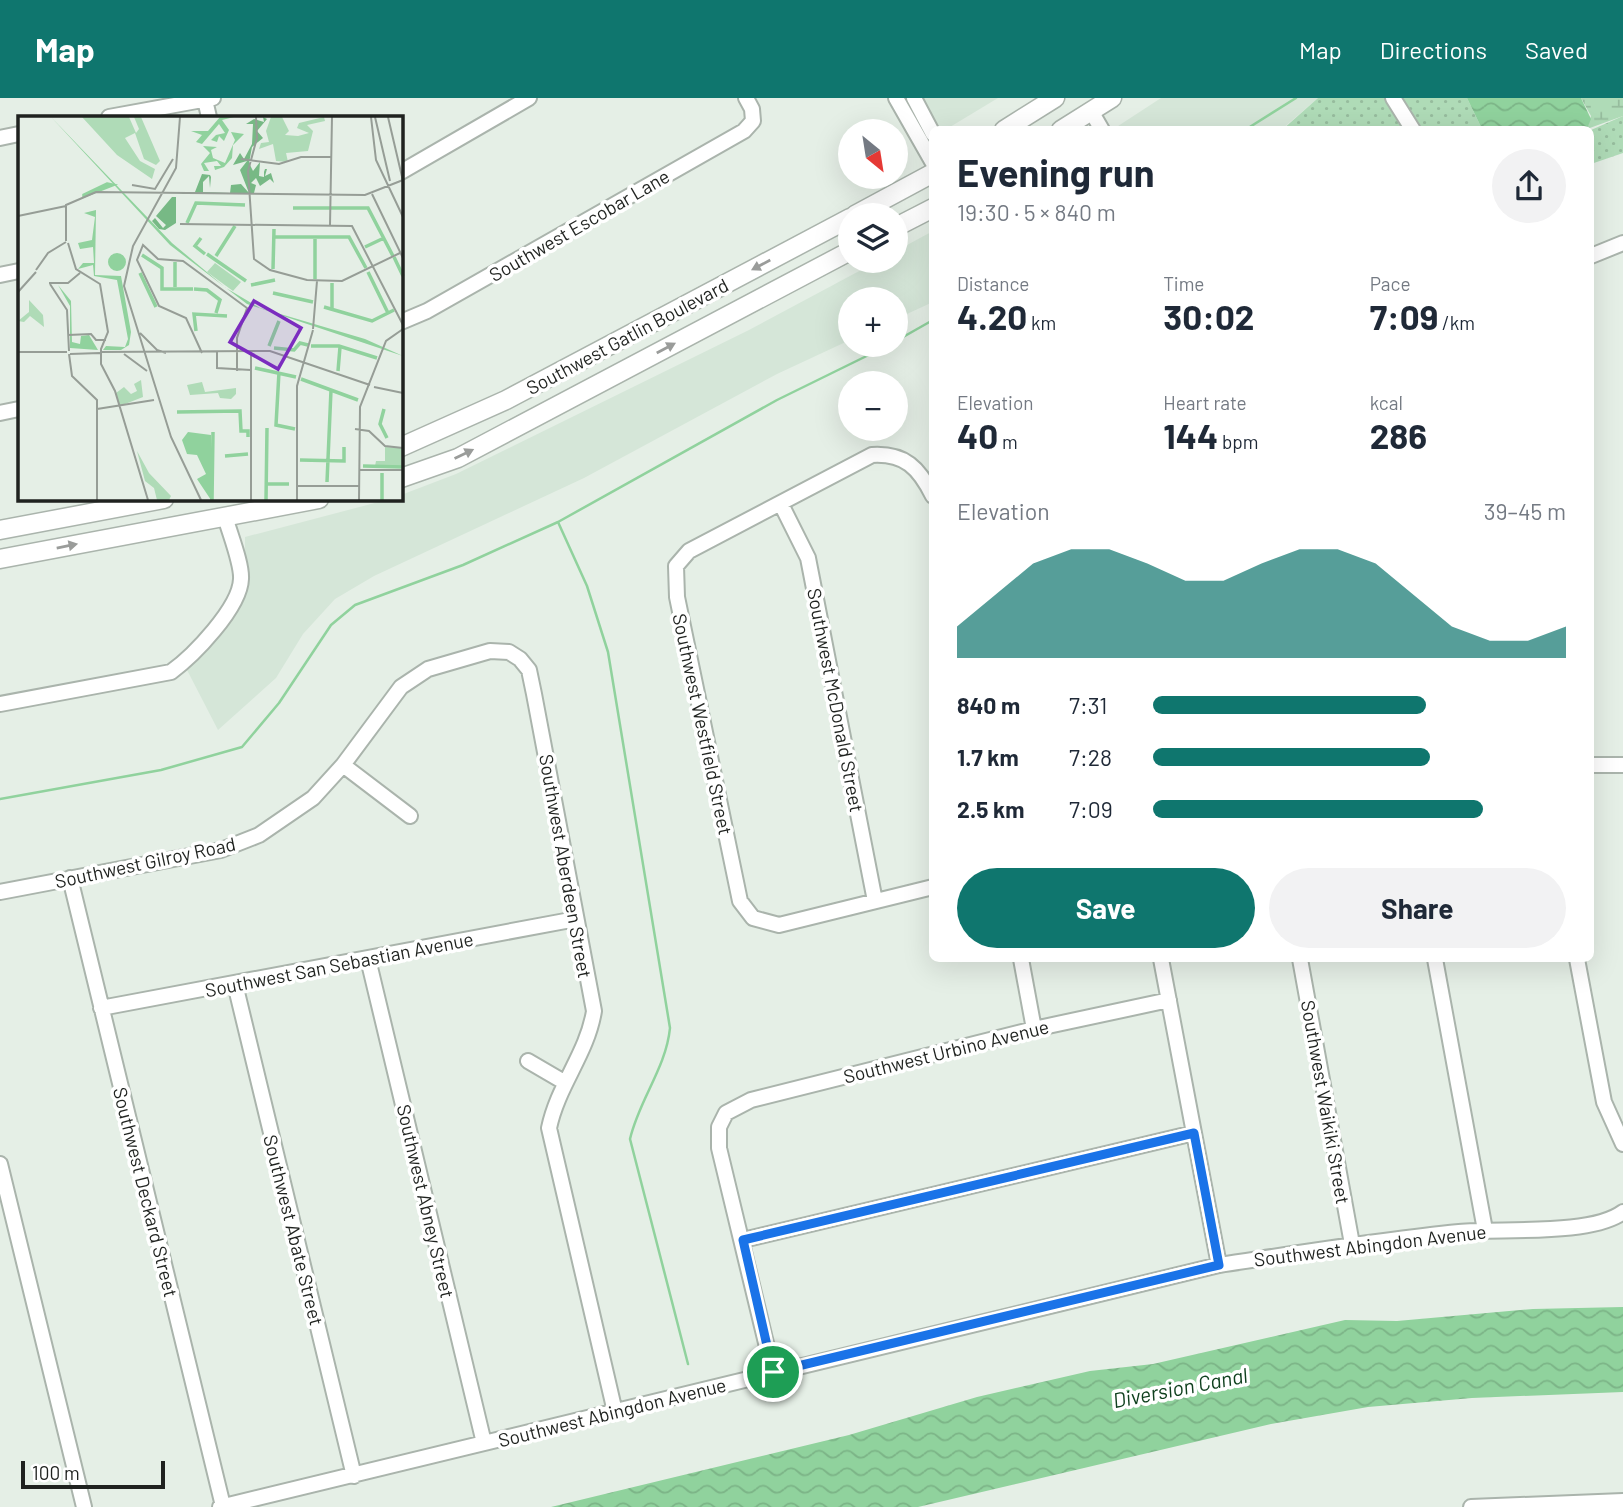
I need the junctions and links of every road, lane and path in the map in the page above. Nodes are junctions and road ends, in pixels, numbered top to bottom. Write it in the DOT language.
graph roads {
  1 [pos="529,98"];
  2 [pos="746,98"];
  3 [pos="896,98"];
  4 [pos="914,98"];
  5 [pos="1055,98"];
  6 [pos="1112,98"];
  7 [pos="1393,98"];
  8 [pos="209,99"];
  9 [pos="1091,111"];
  10 [pos="115,116"];
  11 [pos="929,126"];
  12 [pos="1010,126"];
  13 [pos="1067,126"];
  14 [pos="1100,126"];
  15 [pos="1410,126"];
  16 [pos="18,134"];
  17 [pos="0,138"];
  18 [pos="929,156"];
  19 [pos="402,171"];
  20 [pos="929,175"];
  21 [pos="877,203"];
  22 [pos="929,210"];
  23 [pos="908,221"];
  24 [pos="838,224"];
  25 [pos="1623,243"];
  26 [pos="1594,255"];
  27 [pos="838,257"];
  28 [pos="18,271"];
  29 [pos="0,275"];
  30 [pos="402,322"];
  31 [pos="18,409"];
  32 [pos="0,413"];
  33 [pos="402,447"];
  34 [pos="402,478"];
  35 [pos="929,488"];
  36 [pos="159,500"];
  37 [pos="310,500"];
  38 [pos="282,503"];
  39 [pos="780,504"];
  40 [pos="225,516"];
  41 [pos="0,530"];
  42 [pos="0,559"];
  43 [pos="509,652"];
  44 [pos="0,704"];
  45 [pos="343,765"];
  46 [pos="1594,765"];
  47 [pos="1623,765"];
  48 [pos="410,816"];
  49 [pos="70,878"];
  50 [pos="929,888"];
  51 [pos="0,892"];
  52 [pos="874,901"];
  53 [pos="576,919"];
  54 [pos="368,959"];
  55 [pos="1022,962"];
  56 [pos="1162,962"];
  57 [pos="1301,962"];
  58 [pos="1436,962"];
  59 [pos="1578,962"];
  60 [pos="235,984"];
  61 [pos="1169,1000"];
  62 [pos="102,1008"];
  63 [pos="1034,1029"];
  64 [pos="527,1061"];
  65 [pos="564,1082"];
  66 [pos="1194,1133"];
  67 [pos="1623,1144"];
  68 [pos="0,1164"];
  69 [pos="1623,1212"];
  70 [pos="1485,1230"];
  71 [pos="743,1240"];
  72 [pos="1352,1244"];
  73 [pos="1219,1265"];
  74 [pos="773,1372"];
  75 [pos="615,1412"];
  76 [pos="484,1443"];
  77 [pos="354,1476"];
  78 [pos="1623,1501"];
  79 [pos="85,1507"];
  80 [pos="221,1507"];
  81 [pos="1471,1507"];
  1 -- 19 [label="street"];
  2 -- 30 [label="street, Southwest Escobar Lane"];
  3 -- 18 [label="street"];
  4 -- 11 [label="street"];
  5 -- 12 [label="main road"];
  6 -- 9 [label="main road"];
  7 -- 15 [label="street"];
  8 -- 10 [label="street"];
  9 -- 13 [label="main road"];
  9 -- 14 [label="street"];
  16 -- 17 [label="street"];
  20 -- 21 [label="main road, Southwest Gatlin Boulevard"];
  22 -- 23 [label="main road"];
  24 -- 33 [label="main road, Southwest Gatlin Boulevard, one-way"];
  25 -- 26 [label="street"];
  34 -- 27 [label="main road, Southwest Gatlin Boulevard, one-way"];
  28 -- 29 [label="street"];
  31 -- 32 [label="street"];
  35 -- 39 [label="street"];
  36 -- 41 [label="main road"];
  37 -- 38 [label="main road"];
  38 -- 40 [label="main road"];
  39 -- 52 [label="street, Southwest McDonald Street"];
  39 -- 52 [label="street, Southwest Westfield Street"];
  42 -- 40 [label="main road, one-way"];
  40 -- 44 [label="street"];
  43 -- 45 [label="street, Southwest Gilroy Road"];
  43 -- 53 [label="street, Southwest Aberdeen Street"];
  45 -- 48 [label="street"];
  45 -- 49 [label="street, Southwest Gilroy Road"];
  46 -- 47 [label="street"];
  49 -- 51 [label="street, Southwest Gilroy Road"];
  49 -- 62 [label="street, Southwest Deckard Street"];
  50 -- 52 [label="street"];
  53 -- 54 [label="street, Southwest San Sebastian Avenue"];
  53 -- 65 [label="street, Southwest Aberdeen Street"];
  54 -- 60 [label="street, Southwest San Sebastian Avenue"];
  54 -- 76 [label="street, Southwest Abney Street"];
  55 -- 63 [label="street"];
  56 -- 61 [label="street"];
  57 -- 72 [label="street, Southwest Waikiki Street"];
  58 -- 70 [label="street"];
  59 -- 67 [label="street"];
  60 -- 62 [label="street, Southwest San Sebastian Avenue"];
  60 -- 77 [label="street, Southwest Abate Street"];
  61 -- 63 [label="street, Southwest Urbino Avenue"];
  61 -- 66 [label="street"];
  62 -- 80 [label="street, Southwest Deckard Street"];
  63 -- 71 [label="street, Southwest Urbino Avenue"];
  64 -- 65 [label="street"];
  65 -- 75 [label="street, Southwest Aberdeen Street"];
  66 -- 71 [label="street"];
  66 -- 73 [label="street"];
  68 -- 79 [label="street"];
  69 -- 70 [label="street, Southwest Abingdon Avenue"];
  70 -- 72 [label="street, Southwest Abingdon Avenue"];
  71 -- 74 [label="street"];
  72 -- 73 [label="street, Southwest Abingdon Avenue"];
  73 -- 74 [label="street, Southwest Abingdon Avenue"];
  74 -- 75 [label="street, Southwest Abingdon Avenue"];
  75 -- 76 [label="street, Southwest Abingdon Avenue"];
  76 -- 77 [label="street, Southwest Abingdon Avenue"];
  77 -- 80 [label="street, Southwest Abingdon Avenue"];
  78 -- 81 [label="street"];
}
